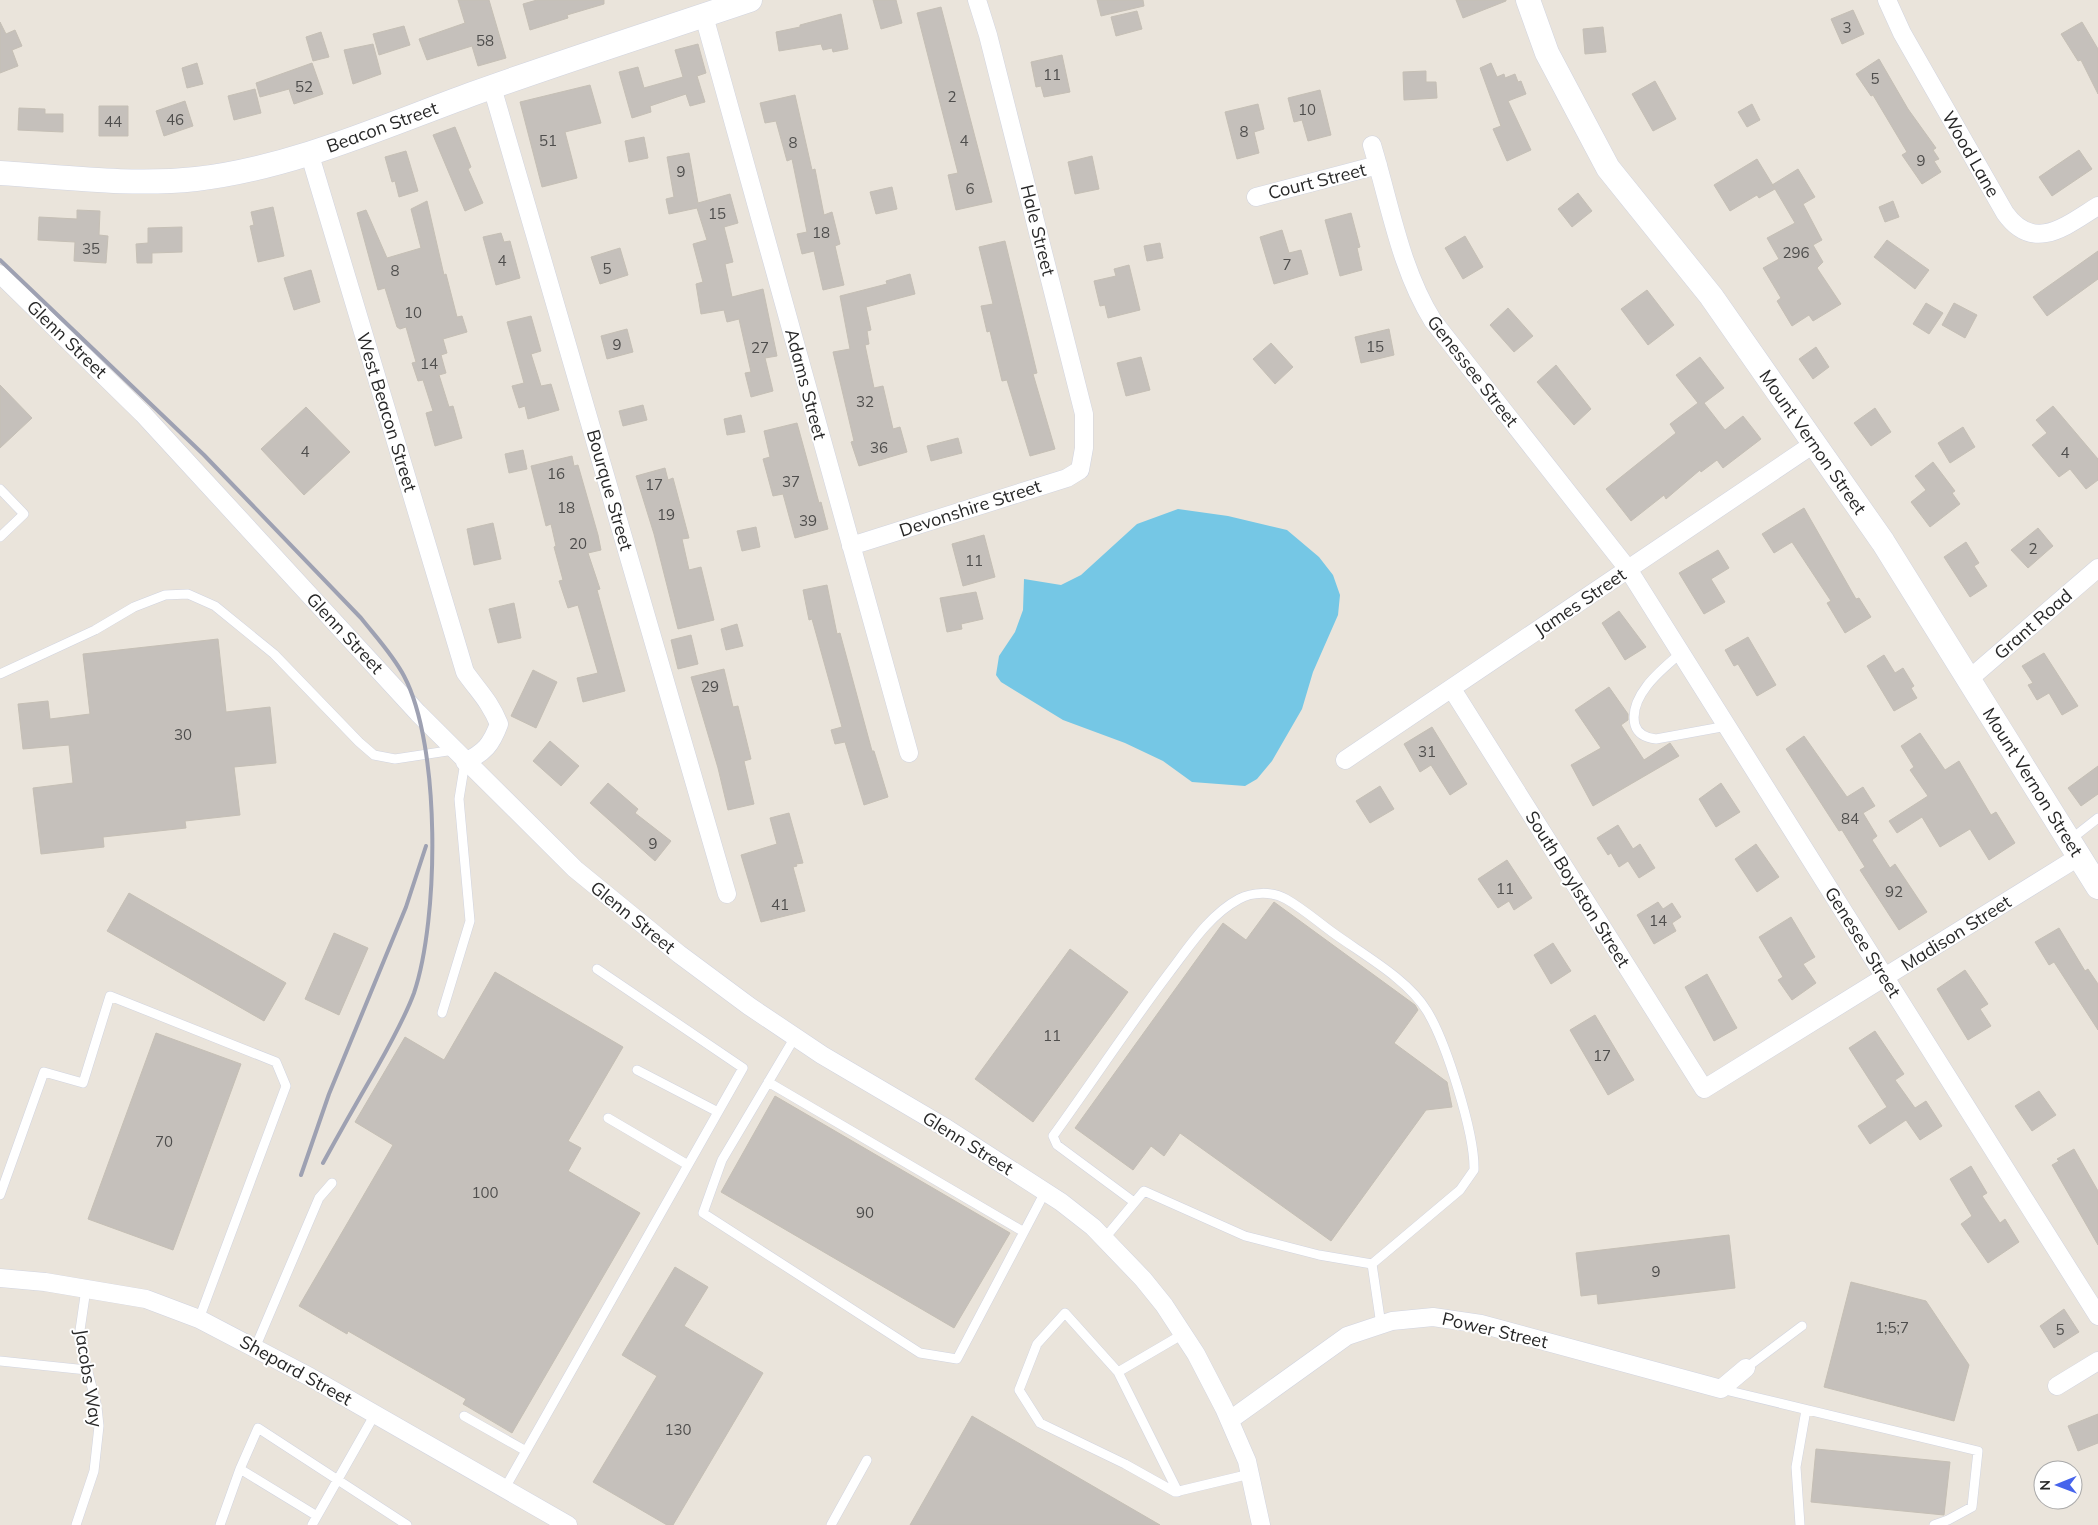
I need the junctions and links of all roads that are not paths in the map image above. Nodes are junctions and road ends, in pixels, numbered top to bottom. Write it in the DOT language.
graph roads {
  1 [pos="750,0"];
  2 [pos="977,0"];
  3 [pos="1528,0"];
  4 [pos="1887,0"];
  5 [pos="704,16"];
  6 [pos="492,87"];
  7 [pos="1372,145"];
  8 [pos="309,152"];
  9 [pos="1378,165"];
  10 [pos="0,174"];
  11 [pos="1256,197"];
  12 [pos="2098,206"];
  13 [pos="0,274"];
  14 [pos="1815,443"];
  15 [pos="1081,462"];
  16 [pos="0,489"];
  17 [pos="0,537"];
  18 [pos="851,546"];
  19 [pos="2098,568"];
  20 [pos="1628,569"];
  21 [pos="1681,653"];
  22 [pos="0,674"];
  23 [pos="1968,680"];
  24 [pos="1452,689"];
  25 [pos="1727,726"];
  26 [pos="909,753"];
  27 [pos="460,756"];
  28 [pos="1345,760"];
  29 [pos="2098,818"];
  30 [pos="2075,848"];
  31 [pos="2098,886"];
  32 [pos="727,894"];
  33 [pos="597,969"];
  34 [pos="1885,977"];
  35 [pos="442,1013"];
  36 [pos="795,1037"];
  37 [pos="637,1070"];
  38 [pos="768,1082"];
  39 [pos="1704,1089"];
  40 [pos="718,1112"];
  41 [pos="608,1118"];
  42 [pos="688,1165"];
  43 [pos="332,1184"];
  44 [pos="1045,1192"];
  45 [pos="0,1195"];
  46 [pos="1134,1202"];
  47 [pos="1024,1232"];
  48 [pos="1104,1239"];
  49 [pos="1372,1264"];
  50 [pos="0,1278"];
  51 [pos="86,1289"];
  52 [pos="2098,1316"];
  53 [pos="199,1319"];
  54 [pos="1381,1325"];
  55 [pos="1802,1326"];
  56 [pos="1183,1334"];
  57 [pos="255,1348"];
  58 [pos="0,1361"];
  59 [pos="2098,1361"];
  60 [pos="1746,1368"];
  61 [pos="86,1370"];
  62 [pos="1118,1372"];
  63 [pos="2057,1386"];
  64 [pos="1721,1389"];
  65 [pos="1806,1410"];
  66 [pos="375,1414"];
  67 [pos="464,1416"];
  68 [pos="1230,1420"];
  69 [pos="526,1451"];
  70 [pos="867,1460"];
  71 [pos="240,1469"];
  72 [pos="1250,1474"];
  73 [pos="339,1479"];
  74 [pos="505,1488"];
  75 [pos="1178,1492"];
  76 [pos="317,1516"];
  77 [pos="76,1525"];
  78 [pos="219,1525"];
  79 [pos="312,1525"];
  80 [pos="407,1525"];
  81 [pos="568,1525"];
  82 [pos="831,1525"];
  83 [pos="1261,1525"];
  84 [pos="1800,1525"];
  85 [pos="1934,1525"];
  1 -- 5 [label="main road, Beacon Street"];
  2 -- 15 [label="street, Hale Street"];
  3 -- 14 [label="main road, Mount Vernon Street"];
  4 -- 12 [label="street, Wood Lane"];
  5 -- 6 [label="main road, Beacon Street"];
  5 -- 18 [label="street, Adams Street"];
  6 -- 8 [label="main road, Beacon Street"];
  6 -- 32 [label="street, Bourque Street"];
  7 -- 9 [label="street, Genessee Street"];
  8 -- 10 [label="main road, Beacon Street"];
  8 -- 27 [label="street, West Beacon Street"];
  9 -- 11 [label="street, Court Street"];
  9 -- 20 [label="street, Genessee Street"];
  13 -- 27 [label="street, Glenn Street"];
  14 -- 20 [label="street, James Street"];
  14 -- 23 [label="main road, Mount Vernon Street"];
  15 -- 18 [label="street, Devonshire Street"];
  16 -- 17 [label="lane"];
  18 -- 26 [label="street, Adams Street"];
  19 -- 23 [label="street, Grant Road"];
  20 -- 21 [label="street, Genesee Street"];
  20 -- 24 [label="street, James Street"];
  21 -- 25 [label="street, Genesee Street"];
  21 -- 25 [label="lane"];
  22 -- 27 [label="lane"];
  23 -- 30 [label="main road, Mount Vernon Street"];
  24 -- 28 [label="street, James Street"];
  24 -- 39 [label="street, South Boylston Street"];
  25 -- 34 [label="street, Genesee Street"];
  27 -- 35 [label="lane"];
  27 -- 36 [label="street, Glenn Street"];
  29 -- 30 [label="lane"];
  30 -- 31 [label="main road, Mount Vernon Street"];
  30 -- 34 [label="street, Madison Street"];
  33 -- 40 [label="lane"];
  34 -- 39 [label="street, Madison Street"];
  34 -- 52 [label="street, Genesee Street"];
  36 -- 38 [label="lane"];
  36 -- 44 [label="street, Glenn Street"];
  37 -- 40 [label="lane"];
  38 -- 47 [label="lane"];
  38 -- 47 [label="lane"];
  40 -- 42 [label="lane"];
  41 -- 42 [label="lane"];
  42 -- 69 [label="lane"];
  43 -- 57 [label="lane"];
  44 -- 47 [label="lane"];
  44 -- 48 [label="street, Glenn Street"];
  45 -- 53 [label="lane"];
  46 -- 48 [label="lane"];
  46 -- 49 [label="lane"];
  46 -- 49 [label="lane"];
  48 -- 56 [label="street, Glenn Street"];
  49 -- 54 [label="lane"];
  50 -- 51 [label="street, Shepard Street"];
  51 -- 53 [label="street, Shepard Street"];
  51 -- 61 [label="lane, Jacobs Way"];
  53 -- 57 [label="street, Shepard Street"];
  54 -- 64 [label="street, Power Street"];
  54 -- 68 [label="street, Power Street"];
  55 -- 60 [label="lane"];
  56 -- 62 [label="lane"];
  56 -- 68 [label="street, Glenn Street"];
  57 -- 66 [label="street, Shepard Street"];
  58 -- 61 [label="lane"];
  59 -- 63 [label="street"];
  60 -- 64 [label="street"];
  61 -- 77 [label="lane, Jacobs Way"];
  62 -- 75 [label="lane"];
  62 -- 75 [label="lane"];
  64 -- 65 [label="lane"];
  65 -- 84 [label="lane"];
  65 -- 85 [label="lane"];
  66 -- 73 [label="lane"];
  66 -- 74 [label="street, Shepard Street"];
  67 -- 69 [label="lane"];
  68 -- 72 [label="street, Glenn Street"];
  69 -- 74 [label="lane"];
  70 -- 82 [label="lane"];
  71 -- 73 [label="lane"];
  71 -- 76 [label="lane"];
  71 -- 78 [label="lane"];
  72 -- 75 [label="lane"];
  72 -- 83 [label="street, Glenn Street"];
  73 -- 76 [label="lane"];
  73 -- 80 [label="lane"];
  74 -- 81 [label="street, Shepard Street"];
  76 -- 79 [label="lane"];
}
